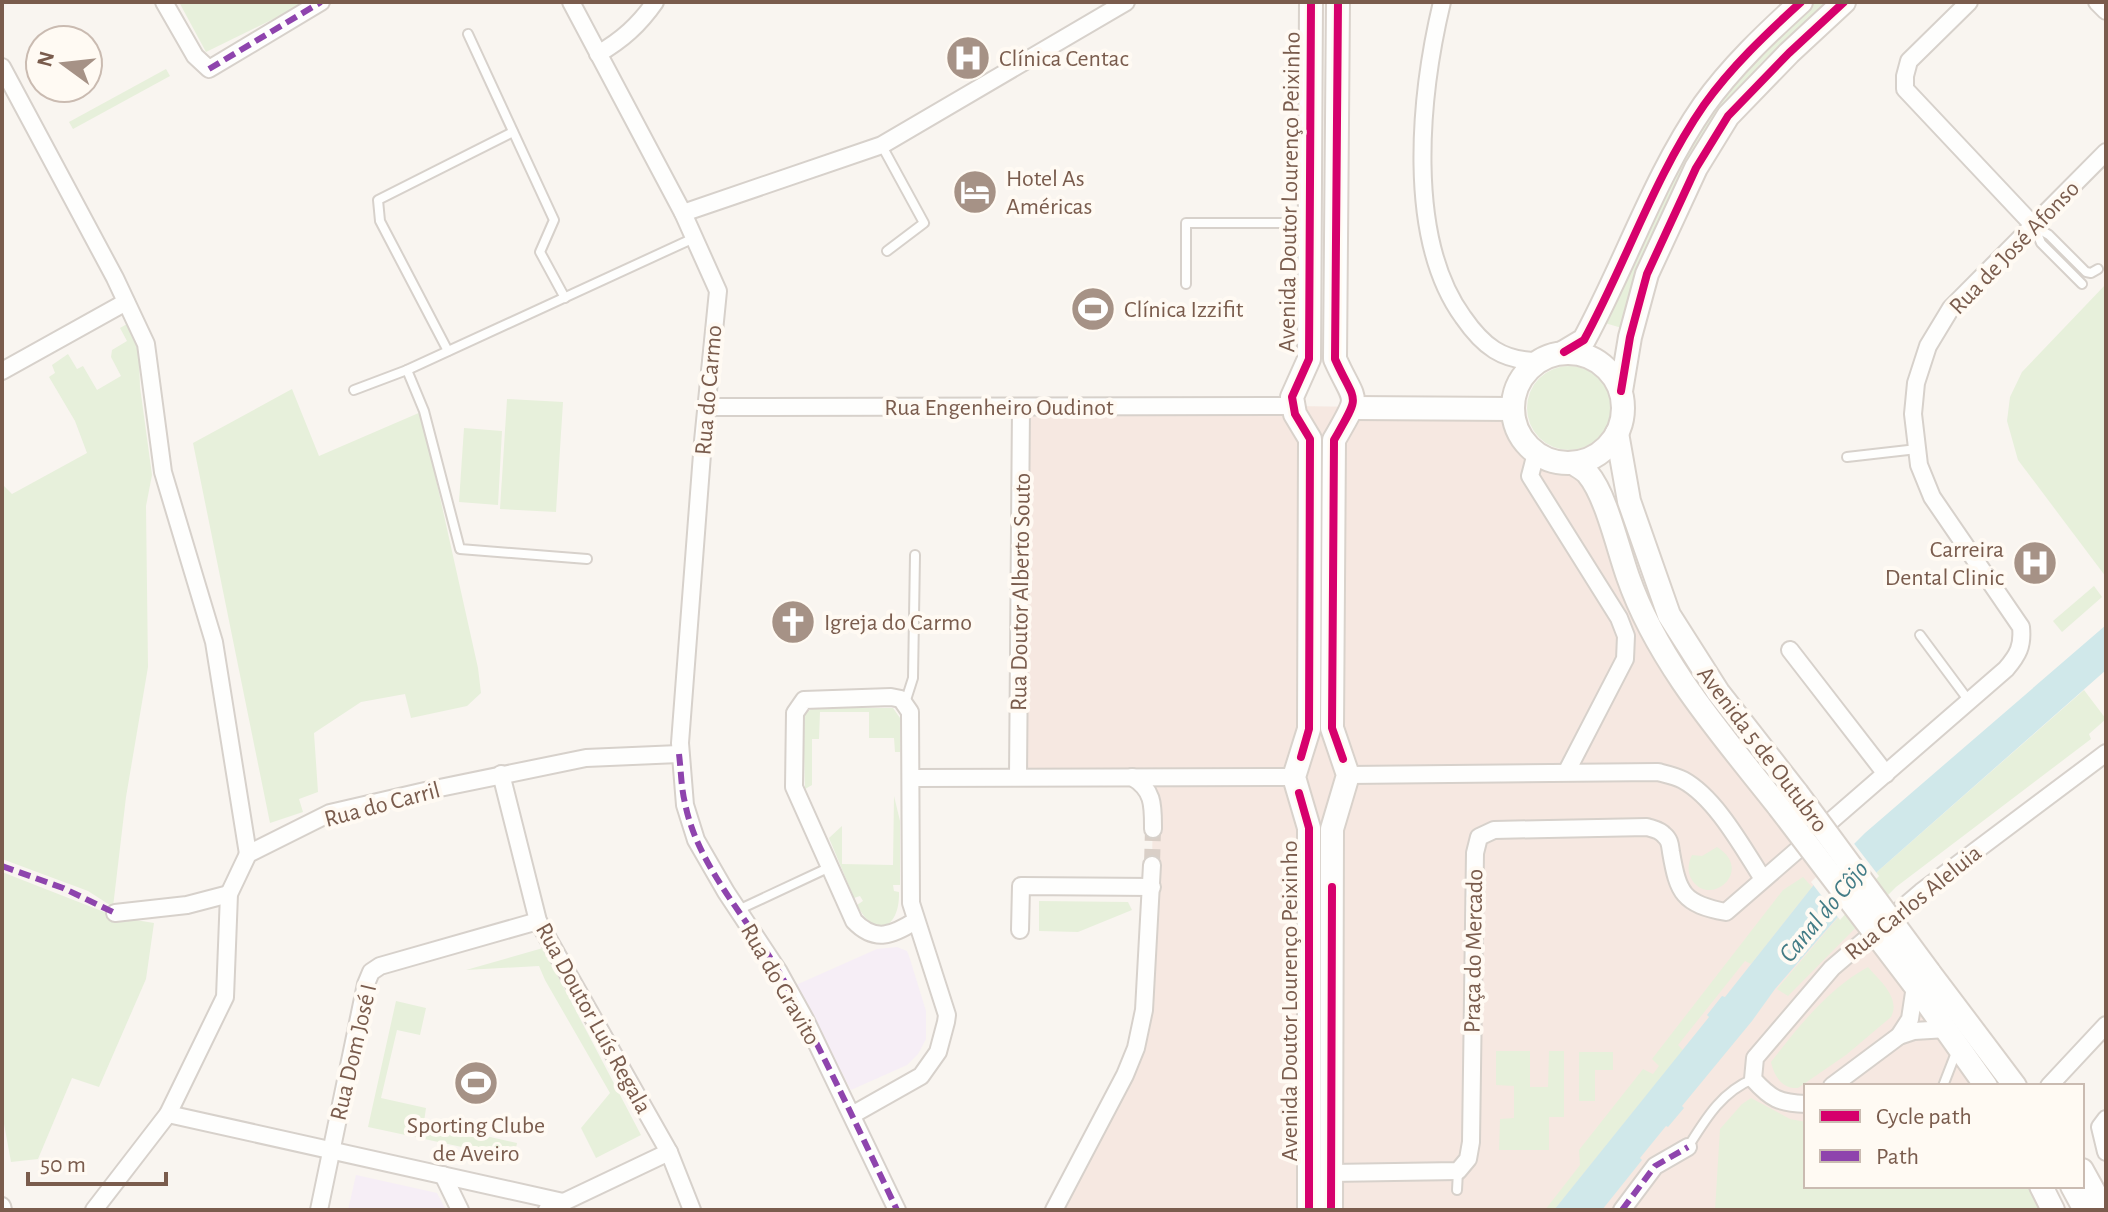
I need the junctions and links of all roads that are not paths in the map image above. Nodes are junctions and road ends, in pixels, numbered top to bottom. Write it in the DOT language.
graph roads {
  1 [pos="164,2"];
  2 [pos="321,2"];
  3 [pos="571,2"];
  4 [pos="655,2"];
  5 [pos="1126,2"];
  6 [pos="1311,2"];
  7 [pos="1338,2"];
  8 [pos="1442,2"];
  9 [pos="1801,2"];
  10 [pos="1844,2"];
  11 [pos="1969,2"];
  12 [pos="2097,2"];
  13 [pos="2106,11"];
  14 [pos="468,34"];
  15 [pos="598,54"];
  16 [pos="2,67"];
  17 [pos="513,132"];
  18 [pos="882,145"];
  19 [pos="2106,152"];
  20 [pos="683,213"];
  21 [pos="1310,223"];
  22 [pos="2034,226"];
  23 [pos="694,238"];
  24 [pos="887,251"];
  25 [pos="2098,269"];
  26 [pos="1186,284"];
  27 [pos="2082,284"];
  28 [pos="565,298"];
  29 [pos="126,302"];
  30 [pos="448,351"];
  31 [pos="1564,352"];
  32 [pos="1538,361"];
  33 [pos="407,370"];
  34 [pos="2,371"];
  35 [pos="1304,375"];
  36 [pos="1342,376"];
  37 [pos="354,390"];
  38 [pos="1621,391"];
  39 [pos="706,407"];
  40 [pos="1021,407"];
  41 [pos="1513,409"];
  42 [pos="1296,413"];
  43 [pos="1349,415"];
  44 [pos="1617,433"];
  45 [pos="1917,449"];
  46 [pos="1536,453"];
  47 [pos="1847,457"];
  48 [pos="1573,463"];
  49 [pos="915,555"];
  50 [pos="587,559"];
  51 [pos="1920,635"];
  52 [pos="1790,650"];
  53 [pos="1970,701"];
  54 [pos="905,704"];
  55 [pos="2106,753"];
  56 [pos="679,754"];
  57 [pos="1567,771"];
  58 [pos="501,774"];
  59 [pos="1886,774"];
  60 [pos="1345,775"];
  61 [pos="1298,776"];
  62 [pos="1018,777"];
  63 [pos="1132,777"];
  64 [pos="1175,777"];
  65 [pos="911,778"];
  66 [pos="1153,803"];
  67 [pos="1153,829"];
  68 [pos="248,854"];
  69 [pos="1152,865"];
  70 [pos="831,867"];
  71 [pos="1763,879"];
  72 [pos="1152,887"];
  73 [pos="229,894"];
  74 [pos="738,910"];
  75 [pos="115,913"];
  76 [pos="538,921"];
  77 [pos="915,921"];
  78 [pos="1020,930"];
  79 [pos="1919,980"];
  80 [pos="2106,1025"];
  81 [pos="1899,1036"];
  82 [pos="1953,1037"];
  83 [pos="2010,1078"];
  84 [pos="1753,1079"];
  85 [pos="1835,1084"];
  86 [pos="1943,1084"];
  87 [pos="1985,1084"];
  88 [pos="2051,1084"];
  89 [pos="1804,1104"];
  90 [pos="168,1114"];
  91 [pos="852,1115"];
  92 [pos="2106,1119"];
  93 [pos="1688,1147"];
  94 [pos="331,1151"];
  95 [pos="669,1152"];
  96 [pos="2106,1152"];
  97 [pos="1458,1171"];
  98 [pos="1331,1173"];
  99 [pos="2084,1174"];
  100 [pos="443,1175"];
  101 [pos="2042,1188"];
  102 [pos="2059,1188"];
  103 [pos="2073,1188"];
  104 [pos="1457,1190"];
  105 [pos="563,1202"];
  106 [pos="94,1210"];
  107 [pos="319,1210"];
  108 [pos="460,1210"];
  109 [pos="547,1210"];
  110 [pos="692,1210"];
  111 [pos="897,1210"];
  112 [pos="1054,1210"];
  113 [pos="1309,1210"];
  114 [pos="1331,1210"];
  115 [pos="1622,1210"];
  116 [pos="2053,1210"];
  117 [pos="2070,1210"];
  118 [pos="2085,1210"];
  119 [pos="2104,1210"];
  1 -- 2 [label="street"];
  3 -- 15 [label="street, Rua do Carmo"];
  4 -- 15 [label="street"];
  5 -- 18 [label="street"];
  6 -- 21 [label="main road, Avenida Doutor Lourenço Peixinho"];
  7 -- 36 [label="main road, Avenida Doutor Lourenço Peixinho"];
  8 -- 32 [label="street"];
  9 -- 31 [label="main road"];
  10 -- 38 [label="main road"];
  11 -- 22 [label="street"];
  12 -- 13 [label="street"];
  14 -- 17 [label="lane"];
  15 -- 20 [label="street, Rua do Carmo"];
  16 -- 29 [label="street"];
  17 -- 28 [label="lane"];
  17 -- 30 [label="lane"];
  18 -- 20 [label="street"];
  18 -- 24 [label="lane"];
  19 -- 22 [label="street, Rua de José Afonso"];
  20 -- 23 [label="street, Rua do Carmo"];
  21 -- 26 [label="lane"];
  21 -- 35 [label="main road, Avenida Doutor Lourenço Peixinho"];
  22 -- 25 [label="lane"];
  22 -- 27 [label="lane"];
  22 -- 45 [label="street, Rua de José Afonso"];
  23 -- 28 [label="lane"];
  23 -- 39 [label="street, Rua do Carmo"];
  28 -- 30 [label="lane"];
  29 -- 34 [label="street"];
  29 -- 68 [label="street"];
  30 -- 33 [label="lane"];
  31 -- 32 [label="main road"];
  31 -- 38 [label="main road"];
  32 -- 41 [label="main road"];
  33 -- 37 [label="lane"];
  33 -- 50 [label="lane"];
  35 -- 36 [label="main road, Avenida Doutor Lourenço Peixinho"];
  35 -- 42 [label="main road, Avenida Doutor Lourenço Peixinho"];
  36 -- 43 [label="main road, Avenida Doutor Lourenço Peixinho"];
  38 -- 44 [label="main road"];
  39 -- 40 [label="street, Rua Engenheiro Oudinot"];
  39 -- 56 [label="street, Rua do Carmo"];
  40 -- 42 [label="street, Rua Engenheiro Oudinot"];
  40 -- 62 [label="street, Rua Doutor Alberto Souto"];
  41 -- 43 [label="main road"];
  41 -- 46 [label="main road"];
  42 -- 43 [label="main road"];
  42 -- 61 [label="main road, Avenida Doutor Lourenço Peixinho"];
  43 -- 60 [label="main road"];
  44 -- 48 [label="main road"];
  44 -- 79 [label="main road, Avenida 5 de Outubro, bridge"];
  45 -- 47 [label="lane"];
  45 -- 53 [label="street, Rua de José Afonso"];
  46 -- 48 [label="main road"];
  46 -- 57 [label="street"];
  48 -- 79 [label="main road, Avenida 5 de Outubro, bridge"];
  49 -- 54 [label="lane"];
  51 -- 53 [label="lane"];
  52 -- 59 [label="street"];
  53 -- 59 [label="street"];
  54 -- 65 [label="street"];
  54 -- 70 [label="street"];
  55 -- 84 [label="street, Rua Carlos Aleluia"];
  56 -- 58 [label="street, Rua do Carril"];
  56 -- 74 [label="street, Rua do Gravito"];
  57 -- 60 [label="street"];
  57 -- 71 [label="street"];
  58 -- 68 [label="street, Rua do Carril"];
  58 -- 76 [label="street, Rua Doutor Luís Regala"];
  59 -- 71 [label="street"];
  60 -- 61 [label="main road"];
  60 -- 61 [label="main road"];
  60 -- 98 [label="main road, Avenida Doutor Lourenço Peixinho"];
  61 -- 64 [label="street"];
  61 -- 113 [label="main road, Avenida Doutor Lourenço Peixinho"];
  62 -- 63 [label="street"];
  62 -- 65 [label="street"];
  63 -- 64 [label="street"];
  63 -- 66 [label="street"];
  64 -- 66 [label="street"];
  65 -- 77 [label="street"];
  66 -- 67 [label="street"];
  68 -- 73 [label="street"];
  69 -- 72 [label="street"];
  70 -- 74 [label="lane"];
  70 -- 77 [label="street"];
  71 -- 97 [label="street, Praça do Mercado"];
  72 -- 78 [label="street"];
  72 -- 112 [label="street"];
  73 -- 75 [label="street"];
  73 -- 90 [label="street"];
  74 -- 91 [label="street, Rua do Gravito"];
  76 -- 94 [label="street, Rua Dom José I"];
  76 -- 95 [label="street, Rua Doutor Luís Regala"];
  77 -- 91 [label="street"];
  79 -- 81 [label="street"];
  79 -- 82 [label="main road, Avenida 5 de Outubro"];
  79 -- 83 [label="main road, Avenida 5 de Outubro"];
  80 -- 88 [label="street"];
  81 -- 82 [label="street"];
  81 -- 85 [label="street"];
  82 -- 86 [label="lane"];
  82 -- 87 [label="main road, Avenida 5 de Outubro"];
  84 -- 89 [label="street"];
  84 -- 93 [label="lane"];
  90 -- 94 [label="street"];
  90 -- 106 [label="street"];
  91 -- 111 [label="street, Rua do Gravito"];
  92 -- 96 [label="street"];
  93 -- 115 [label="street"];
  94 -- 100 [label="street"];
  94 -- 107 [label="street, Rua Dom José I"];
  95 -- 105 [label="street"];
  95 -- 110 [label="street, Rua Doutor Luís Regala"];
  97 -- 98 [label="street"];
  97 -- 104 [label="lane"];
  98 -- 114 [label="main road, Avenida Doutor Lourenço Peixinho"];
  99 -- 119 [label="main road"];
  100 -- 105 [label="street"];
  100 -- 108 [label="street"];
  101 -- 116 [label="main road"];
  102 -- 117 [label="main road"];
  103 -- 118 [label="main road"];
  105 -- 109 [label="street"];
}
